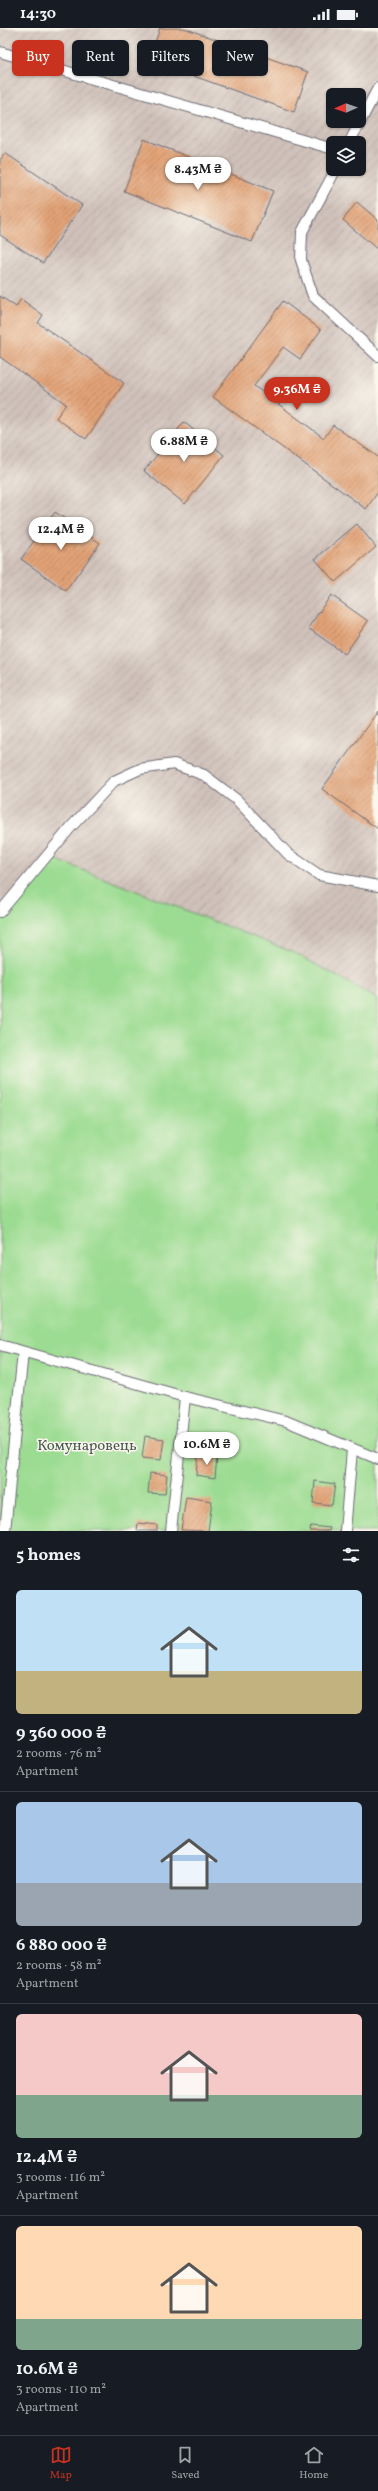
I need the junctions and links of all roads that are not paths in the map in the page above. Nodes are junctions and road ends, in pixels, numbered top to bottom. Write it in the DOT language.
graph roads {
  1 [pos="0,52"];
  2 [pos="378,88"];
  3 [pos="354,136"];
  4 [pos="326,148"];
  5 [pos="332,176"];
  6 [pos="378,356"];
  7 [pos="378,886"];
  8 [pos="0,912"];
  9 [pos="0,1345"];
  10 [pos="23,1352"];
  11 [pos="186,1397"];
  12 [pos="352,1450"];
  13 [pos="378,1459"];
  14 [pos="5,1531"];
  15 [pos="171,1531"];
  16 [pos="345,1531"];
  1 -- 4 [label="lane"];
  2 -- 3 [label="lane"];
  5 -- 6 [label="lane"];
  7 -- 8 [label="lane"];
  9 -- 10 [label="lane"];
  10 -- 11 [label="lane"];
  10 -- 14 [label="lane"];
  11 -- 12 [label="lane"];
  11 -- 15 [label="lane"];
  12 -- 13 [label="lane"];
  12 -- 16 [label="lane"];
}
